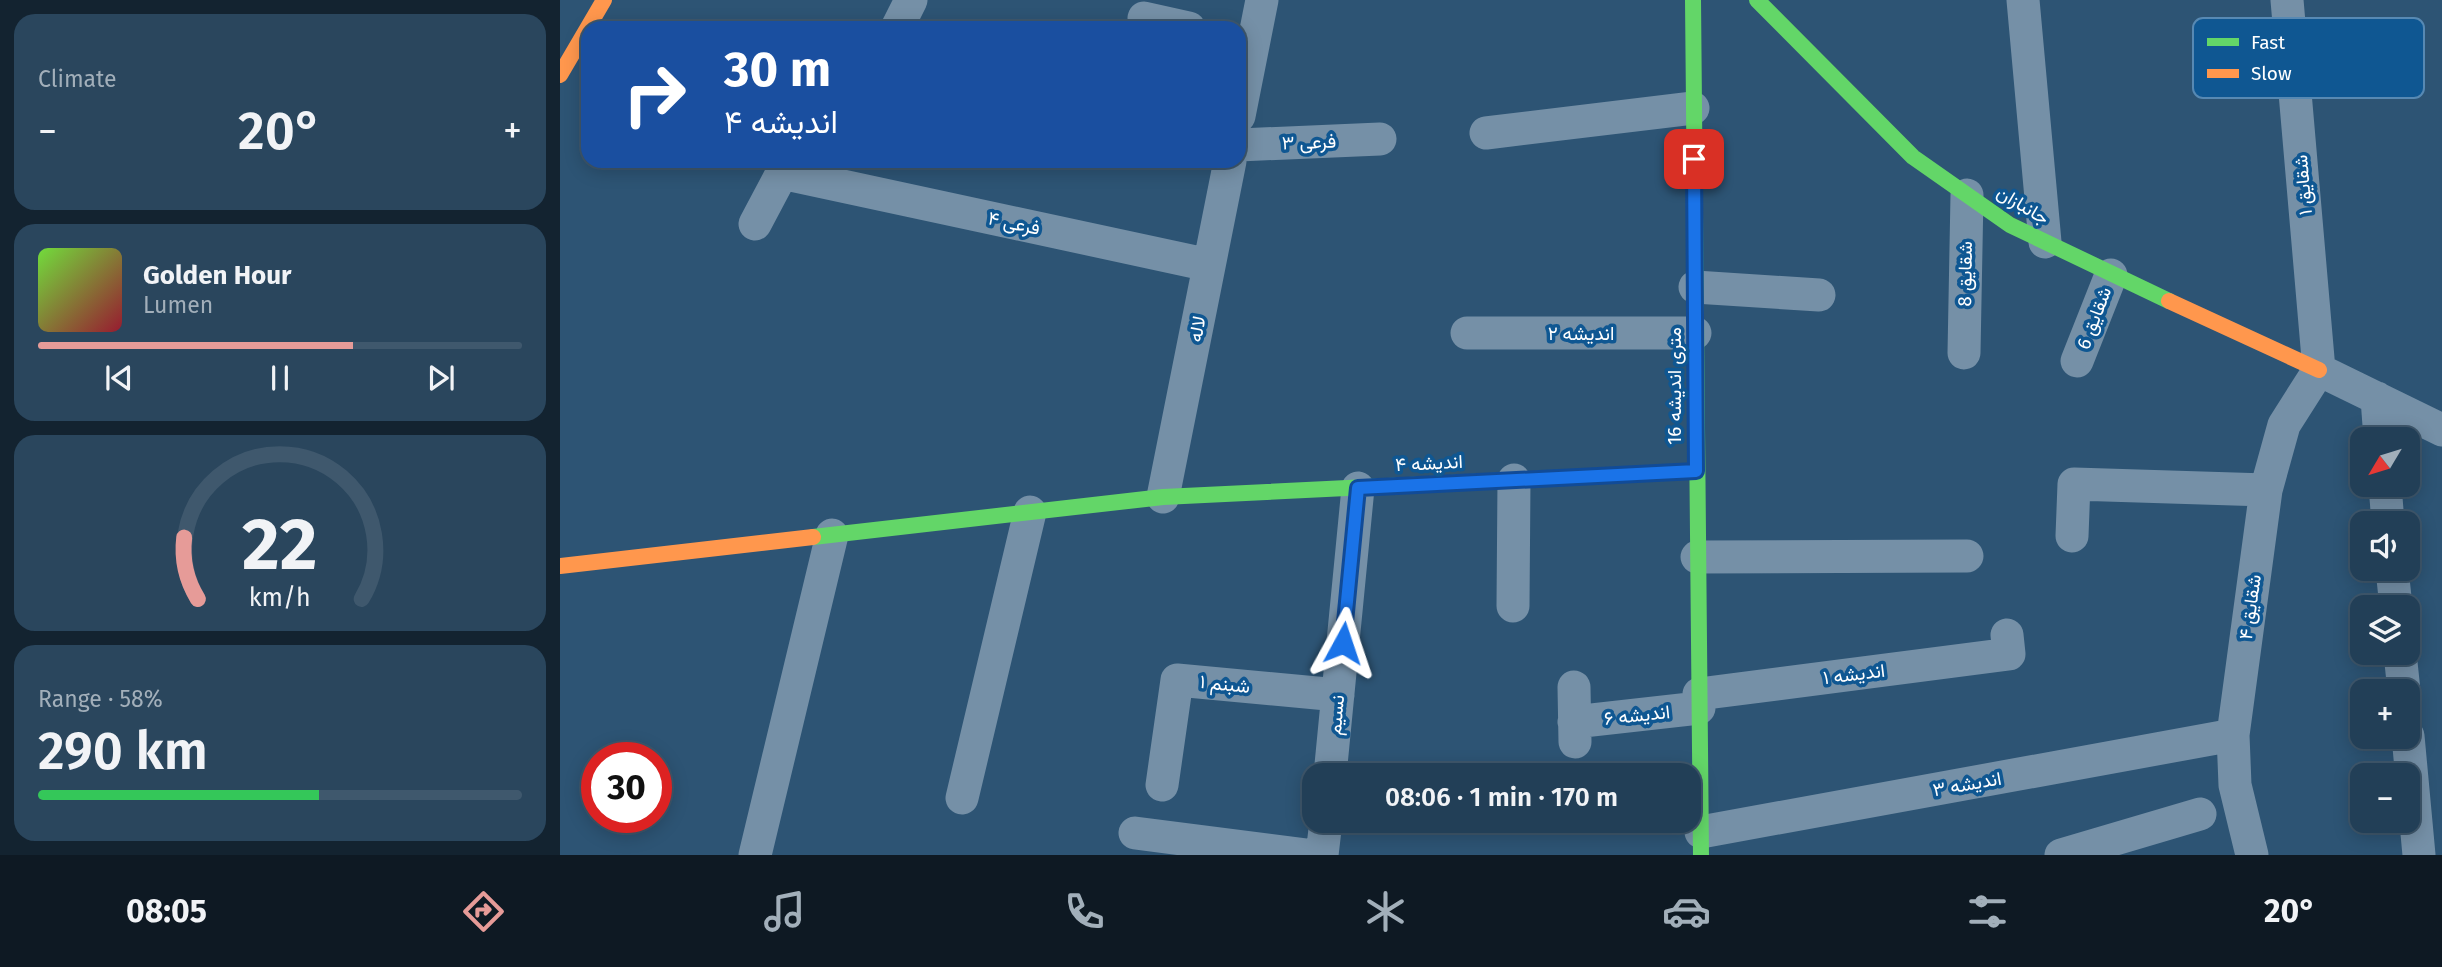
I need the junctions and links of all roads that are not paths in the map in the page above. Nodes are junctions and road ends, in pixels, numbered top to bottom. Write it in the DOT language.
graph roads {
  1 [pos="604,0"];
  2 [pos="911,0"];
  3 [pos="1262,0"];
  4 [pos="1693,0"];
  5 [pos="2023,0"];
  6 [pos="2287,0"];
  7 [pos="1758,1"];
  8 [pos="1144,18"];
  9 [pos="2289,18"];
  10 [pos="592,21"];
  11 [pos="900,21"];
  12 [pos="1158,21"];
  13 [pos="581,39"];
  14 [pos="1246,41"];
  15 [pos="560,75"];
  16 [pos="2295,98"];
  17 [pos="1693,108"];
  18 [pos="1486,133"];
  19 [pos="1380,139"];
  20 [pos="1246,145"];
  21 [pos="1229,168"];
  22 [pos="824,171"];
  23 [pos="1967,195"];
  24 [pos="755,224"];
  25 [pos="2045,242"];
  26 [pos="1209,265"];
  27 [pos="2111,275"];
  28 [pos="1695,287"];
  29 [pos="1819,295"];
  30 [pos="1467,333"];
  31 [pos="1695,333"];
  32 [pos="1964,354"];
  33 [pos="2077,361"];
  34 [pos="2319,370"];
  35 [pos="2376,398"];
  36 [pos="2379,427"];
  37 [pos="2442,430"];
  38 [pos="1696,471"];
  39 [pos="1514,480"];
  40 [pos="1358,488"];
  41 [pos="2266,489"];
  42 [pos="1163,497"];
  43 [pos="1030,512"];
  44 [pos="832,535"];
  45 [pos="2072,536"];
  46 [pos="1967,556"];
  47 [pos="1697,557"];
  48 [pos="560,566"];
  49 [pos="1513,606"];
  50 [pos="2008,644"];
  51 [pos="1574,687"];
  52 [pos="1338,695"];
  53 [pos="1699,701"];
  54 [pos="2233,735"];
  55 [pos="2409,749"];
  56 [pos="1331,763"];
  57 [pos="1162,785"];
  58 [pos="962,799"];
  59 [pos="2200,814"];
  60 [pos="1135,833"];
  61 [pos="1325,833"];
  62 [pos="1701,844"];
  63 [pos="755,855"];
  64 [pos="1307,855"];
  65 [pos="1322,855"];
  66 [pos="2061,855"];
  67 [pos="2252,855"];
  68 [pos="2419,855"];
  1 -- 10 [label="street"];
  2 -- 11 [label="street"];
  3 -- 14 [label="street"];
  4 -- 17 [label="street, 16 متری اندیشه"];
  5 -- 25 [label="street"];
  6 -- 9 [label="street, شقایق ۱"];
  7 -- 23 [label="street, جانبازان"];
  8 -- 12 [label="street"];
  13 -- 15 [label="street"];
  16 -- 34 [label="street, شقایق ۱"];
  17 -- 18 [label="street"];
  17 -- 28 [label="street, 16 متری اندیشه"];
  19 -- 20 [label="street, فرعی ۳"];
  21 -- 26 [label="street, لاله"];
  22 -- 24 [label="street, فرعی ۴"];
  22 -- 26 [label="street, فرعی ۴"];
  23 -- 25 [label="street, جانبازان"];
  23 -- 32 [label="street, شقایق 8"];
  25 -- 27 [label="street, جانبازان"];
  26 -- 42 [label="street, لاله"];
  27 -- 33 [label="street, شقایق 6"];
  27 -- 34 [label="street, جانبازان"];
  28 -- 29 [label="street"];
  28 -- 31 [label="street, 16 متری اندیشه"];
  30 -- 31 [label="street, اندیشه ۲"];
  31 -- 38 [label="street, 16 متری اندیشه"];
  34 -- 35 [label="street"];
  34 -- 41 [label="street, شقایق ۴"];
  35 -- 36 [label="street"];
  35 -- 37 [label="street"];
  38 -- 39 [label="street, اندیشه ۴"];
  38 -- 47 [label="street, 16 متری اندیشه"];
  39 -- 40 [label="street, اندیشه ۴"];
  39 -- 49 [label="street"];
  40 -- 42 [label="street, اندیشه ۴"];
  40 -- 52 [label="street, نسیم"];
  41 -- 45 [label="street"];
  41 -- 54 [label="street, شقایق ۴"];
  42 -- 43 [label="street, اندیشه ۴"];
  43 -- 44 [label="street, اندیشه ۴"];
  43 -- 58 [label="street"];
  44 -- 48 [label="street, اندیشه ۴"];
  44 -- 63 [label="street"];
  46 -- 47 [label="street"];
  47 -- 53 [label="street, 16 متری اندیشه"];
  50 -- 53 [label="street, اندیشه ۱"];
  51 -- 53 [label="street, اندیشه ۶"];
  52 -- 56 [label="street, نسیم"];
  52 -- 57 [label="street, شبنم ۱"];
  53 -- 62 [label="street, 16 متری اندیشه"];
  54 -- 62 [label="street, اندیشه ۳"];
  54 -- 67 [label="street, شقایق ۴"];
  55 -- 68 [label="street"];
  59 -- 66 [label="street"];
  60 -- 64 [label="street"];
  61 -- 65 [label="street"];
}
